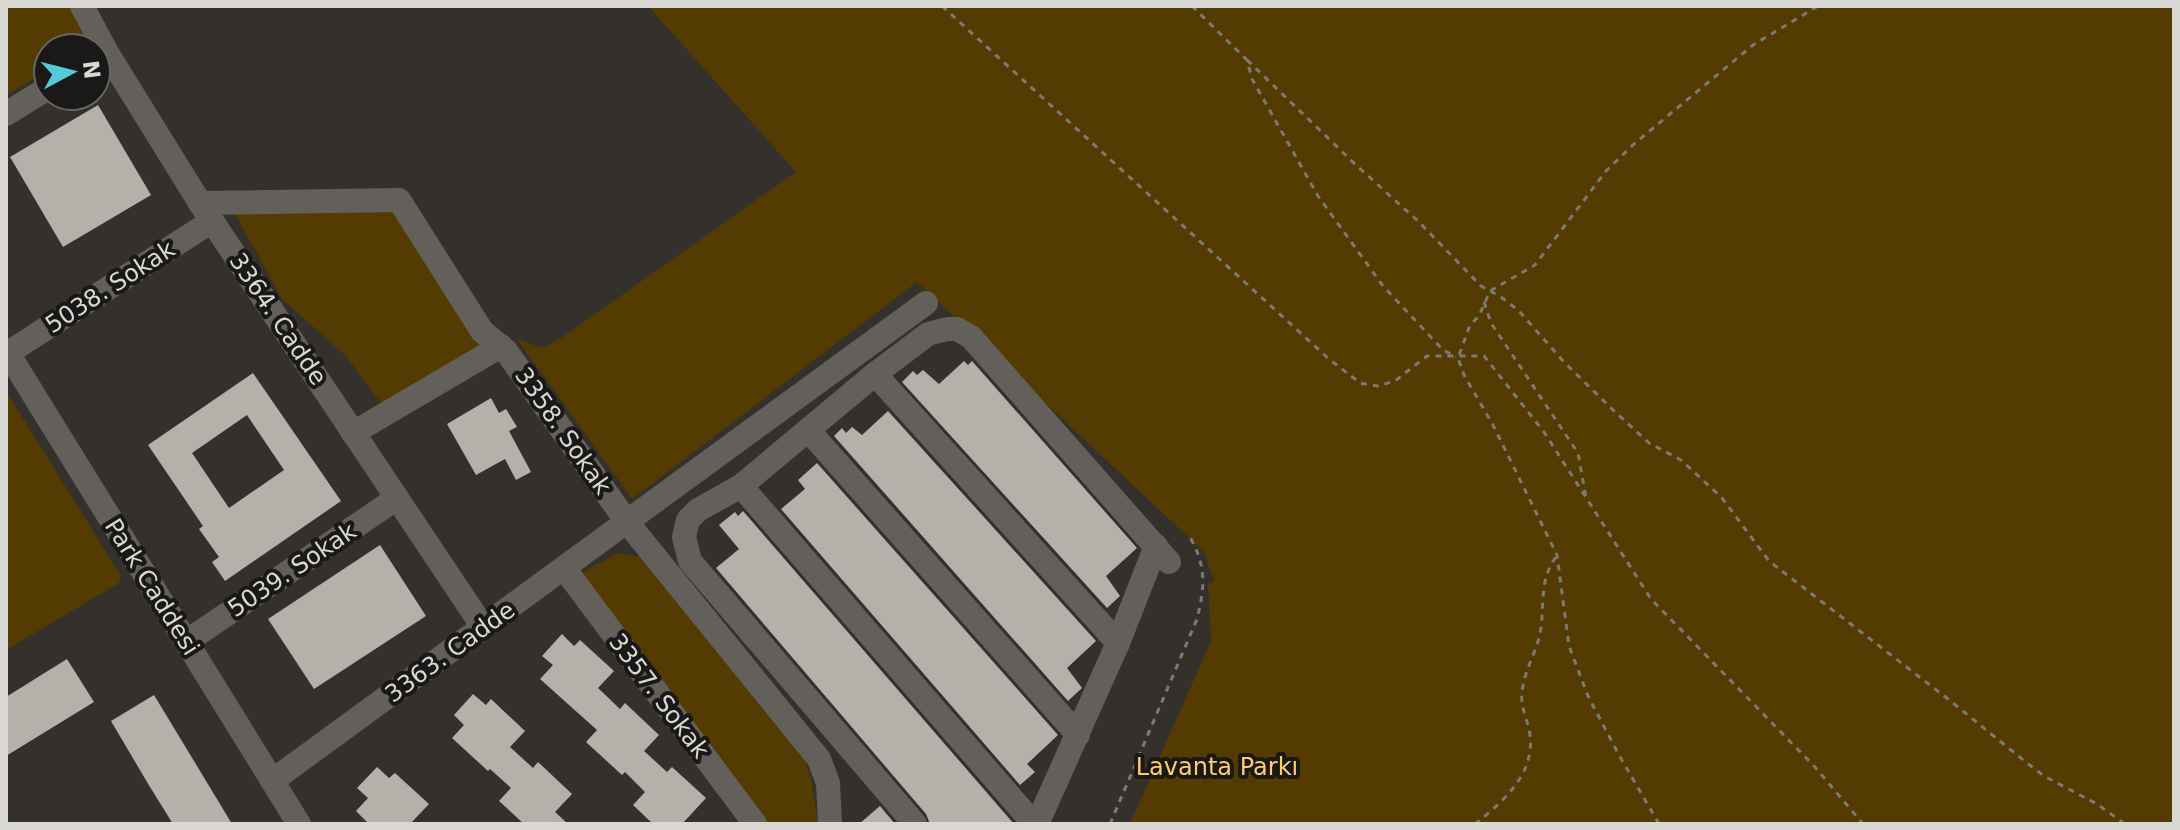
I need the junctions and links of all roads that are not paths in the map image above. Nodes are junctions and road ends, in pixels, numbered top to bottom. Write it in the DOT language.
graph roads {
  1 [pos="82,6"];
  2 [pos="92,32"];
  3 [pos="112,71"];
  4 [pos="32,98"];
  5 [pos="6,114"];
  6 [pos="206,212"];
  7 [pos="926,303"];
  8 [pos="501,346"];
  9 [pos="7,352"];
  10 [pos="875,374"];
  11 [pos="808,430"];
  12 [pos="353,433"];
  13 [pos="741,486"];
  14 [pos="397,498"];
  15 [pos="627,522"];
  16 [pos="684,537"];
  17 [pos="645,544"];
  18 [pos="564,568"];
  19 [pos="483,627"];
  20 [pos="186,642"];
  21 [pos="1118,643"];
  22 [pos="1078,735"];
  23 [pos="272,781"];
  24 [pos="299,824"];
  25 [pos="755,824"];
  26 [pos="830,824"];
  27 [pos="915,824"];
  28 [pos="1035,824"];
  1 -- 2 [label="street, 3364. Cadde"];
  3 -- 6 [label="street, 3364. Cadde"];
  4 -- 5 [label="street"];
  6 -- 8 [label="street, 3358. Sokak"];
  6 -- 9 [label="street, 5038. Sokak"];
  6 -- 12 [label="street, 3364. Cadde"];
  7 -- 15 [label="street, 3363. Cadde"];
  8 -- 12 [label="street"];
  8 -- 15 [label="street, 3358. Sokak"];
  9 -- 20 [label="street, Park Caddesi"];
  10 -- 11 [label="street"];
  10 -- 21 [label="street"];
  10 -- 21 [label="street"];
  11 -- 13 [label="street"];
  11 -- 22 [label="street"];
  12 -- 14 [label="street, 3364. Cadde"];
  13 -- 16 [label="street"];
  13 -- 28 [label="street"];
  14 -- 19 [label="street, 3364. Cadde"];
  14 -- 20 [label="street, 5039. Sokak"];
  15 -- 17 [label="street, 3358. Sokak"];
  15 -- 18 [label="street, 3363. Cadde"];
  16 -- 17 [label="street"];
  16 -- 27 [label="street"];
  17 -- 26 [label="street, 3358. Sokak"];
  18 -- 19 [label="street, 3363. Cadde"];
  18 -- 25 [label="street, 3357. Sokak"];
  19 -- 23 [label="street, 3363. Cadde"];
  20 -- 23 [label="street, Park Caddesi"];
  21 -- 22 [label="street"];
  22 -- 28 [label="street"];
  23 -- 24 [label="street, Park Caddesi"];
}
